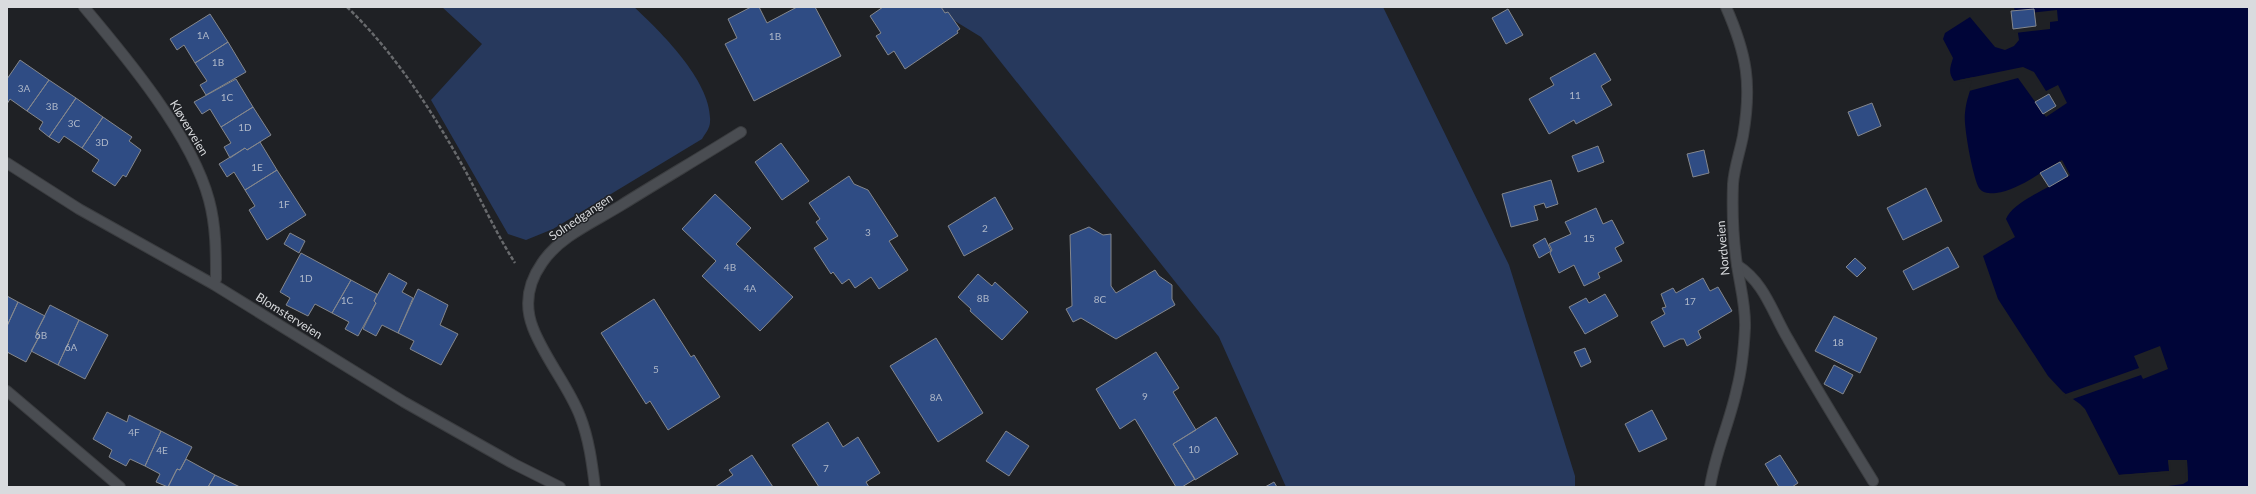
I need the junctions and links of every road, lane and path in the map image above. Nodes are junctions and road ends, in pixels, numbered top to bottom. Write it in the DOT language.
graph roads {
  1 [pos="84,7"];
  2 [pos="347,7"];
  3 [pos="1726,7"];
  4 [pos="741,132"];
  5 [pos="7,163"];
  6 [pos="1737,265"];
  7 [pos="531,280"];
  8 [pos="213,284"];
  9 [pos="7,391"];
  10 [pos="1873,481"];
  11 [pos="120,487"];
  12 [pos="559,487"];
  13 [pos="595,487"];
  14 [pos="1710,487"];
  1 -- 8 [label="street, Kløverveien"];
  2 -- 7 [label="path"];
  3 -- 6 [label="street, Nordveien"];
  4 -- 7 [label="street, Solnedgangen"];
  5 -- 8 [label="street, Blomsterveien"];
  6 -- 10 [label="street"];
  6 -- 14 [label="street, Nordveien"];
  7 -- 13 [label="street, Solnedgangen"];
  8 -- 12 [label="street, Blomsterveien"];
  9 -- 11 [label="street"];
}
